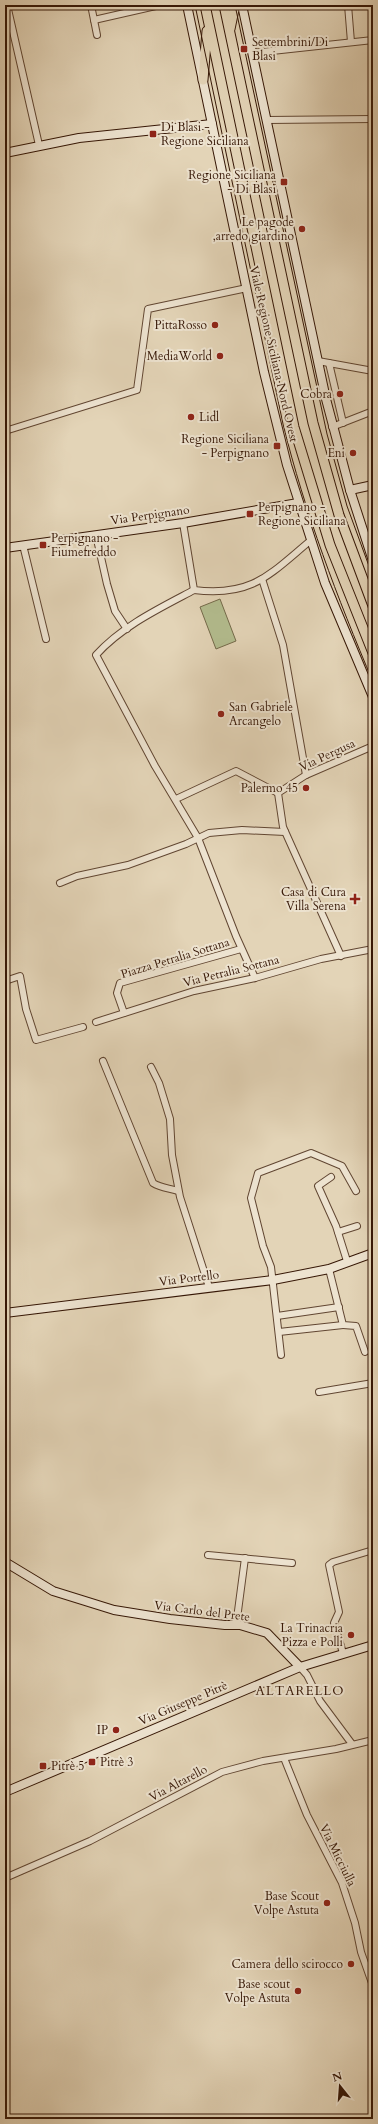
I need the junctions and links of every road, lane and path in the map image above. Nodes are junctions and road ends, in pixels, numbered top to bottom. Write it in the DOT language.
graph roads {
  1 [pos="7,5"];
  2 [pos="91,5"];
  3 [pos="160,5"];
  4 [pos="187,5"];
  5 [pos="205,5"];
  6 [pos="224,5"];
  7 [pos="235,5"];
  8 [pos="242,5"];
  9 [pos="348,5"];
  10 [pos="94,20"];
  11 [pos="208,20"];
  12 [pos="230,32"];
  13 [pos="97,35"];
  14 [pos="373,40"];
  15 [pos="351,42"];
  16 [pos="253,53"];
  17 [pos="203,80"];
  18 [pos="373,119"];
  19 [pos="267,120"];
  20 [pos="212,124"];
  21 [pos="39,145"];
  22 [pos="5,153"];
  23 [pos="247,288"];
  24 [pos="318,361"];
  25 [pos="329,363"];
  26 [pos="373,371"];
  27 [pos="373,412"];
  28 [pos="343,423"];
  29 [pos="332,427"];
  30 [pos="5,431"];
  31 [pos="373,485"];
  32 [pos="350,490"];
  33 [pos="298,503"];
  34 [pos="183,523"];
  35 [pos="96,535"];
  36 [pos="310,541"];
  37 [pos="23,545"];
  38 [pos="5,548"];
  39 [pos="373,561"];
  40 [pos="262,579"];
  41 [pos="194,590"];
  42 [pos="373,606"];
  43 [pos="127,629"];
  44 [pos="46,639"];
  45 [pos="373,653"];
  46 [pos="373,697"];
  47 [pos="373,746"];
  48 [pos="306,775"];
  49 [pos="278,794"];
  50 [pos="176,799"];
  51 [pos="285,832"];
  52 [pos="198,838"];
  53 [pos="60,883"];
  54 [pos="241,949"];
  55 [pos="373,949"];
  56 [pos="341,956"];
  57 [pos="255,978"];
  58 [pos="5,981"];
  59 [pos="124,1013"];
  60 [pos="96,1022"];
  61 [pos="83,1027"];
  62 [pos="103,1061"];
  63 [pos="151,1067"];
  64 [pos="331,1177"];
  65 [pos="178,1191"];
  66 [pos="356,1191"];
  67 [pos="357,1226"];
  68 [pos="338,1232"];
  69 [pos="373,1253"];
  70 [pos="346,1258"];
  71 [pos="329,1270"];
  72 [pos="273,1280"];
  73 [pos="209,1287"];
  74 [pos="340,1307"];
  75 [pos="6,1312"];
  76 [pos="277,1316"];
  77 [pos="342,1325"];
  78 [pos="279,1332"];
  79 [pos="366,1352"];
  80 [pos="281,1355"];
  81 [pos="373,1383"];
  82 [pos="319,1392"];
  83 [pos="373,1550"];
  84 [pos="208,1555"];
  85 [pos="245,1558"];
  86 [pos="5,1562"];
  87 [pos="292,1563"];
  88 [pos="236,1626"];
  89 [pos="373,1645"];
  90 [pos="343,1653"];
  91 [pos="300,1667"];
  92 [pos="373,1740"];
  93 [pos="352,1744"];
  94 [pos="284,1758"];
  95 [pos="5,1792"];
  96 [pos="5,1878"];
  97 [pos="373,1986"];
  1 -- 21 [label="street"];
  2 -- 10 [label="street"];
  3 -- 10 [label="street"];
  4 -- 17 [label="street, Viale Regione Siciliana Nord Ovest"];
  5 -- 11 [label="main road, Viale Regione Siciliana Nord Ovest"];
  6 -- 12 [label="main road, Viale Regione Siciliana Nord Ovest"];
  7 -- 12 [label="main road"];
  8 -- 16 [label="street"];
  9 -- 15 [label="street"];
  10 -- 13 [label="street"];
  11 -- 17 [label="main road"];
  11 -- 45 [label="main road, Viale Regione Siciliana Nord Ovest"];
  12 -- 42 [label="main road, Viale Regione Siciliana Nord Ovest"];
  14 -- 15 [label="street"];
  15 -- 16 [label="street"];
  16 -- 19 [label="street"];
  17 -- 20 [label="street, Viale Regione Siciliana Nord Ovest"];
  18 -- 19 [label="street"];
  19 -- 24 [label="street"];
  20 -- 21 [label="street"];
  20 -- 23 [label="street, Viale Regione Siciliana Nord Ovest"];
  21 -- 22 [label="street"];
  23 -- 30 [label="street"];
  23 -- 33 [label="street, Viale Regione Siciliana Nord Ovest"];
  24 -- 25 [label="street"];
  24 -- 29 [label="street"];
  25 -- 26 [label="street"];
  25 -- 28 [label="street"];
  27 -- 28 [label="street"];
  28 -- 29 [label="street"];
  29 -- 32 [label="street"];
  31 -- 32 [label="street"];
  32 -- 39 [label="street"];
  33 -- 34 [label="street, Via Perpignano"];
  33 -- 36 [label="street, Viale Regione Siciliana Nord Ovest"];
  34 -- 35 [label="street, Via Perpignano"];
  34 -- 41 [label="street"];
  35 -- 37 [label="street, Via Perpignano"];
  35 -- 43 [label="street"];
  36 -- 40 [label="street"];
  36 -- 46 [label="street, Viale Regione Siciliana Nord Ovest"];
  37 -- 38 [label="street, Via Perpignano"];
  37 -- 44 [label="street"];
  40 -- 41 [label="street"];
  40 -- 48 [label="street"];
  41 -- 43 [label="street"];
  43 -- 50 [label="street"];
  47 -- 48 [label="street, Via Pergusa"];
  48 -- 49 [label="street, Via Pergusa"];
  49 -- 50 [label="street"];
  49 -- 51 [label="street"];
  50 -- 52 [label="street"];
  51 -- 52 [label="street"];
  51 -- 56 [label="street"];
  52 -- 53 [label="street"];
  52 -- 54 [label="street"];
  54 -- 57 [label="street"];
  54 -- 59 [label="street, Piazza Petralia Sottana"];
  55 -- 56 [label="street, Via Petralia Sottana"];
  56 -- 57 [label="street, Via Petralia Sottana"];
  57 -- 59 [label="street, Via Petralia Sottana"];
  58 -- 61 [label="street"];
  59 -- 60 [label="street, Via Petralia Sottana"];
  62 -- 65 [label="street"];
  63 -- 65 [label="street"];
  64 -- 68 [label="street"];
  65 -- 73 [label="street"];
  66 -- 72 [label="street"];
  67 -- 68 [label="street"];
  68 -- 70 [label="street"];
  69 -- 70 [label="street, Via Portello"];
  70 -- 71 [label="street, Via Portello"];
  71 -- 72 [label="street, Via Portello"];
  71 -- 74 [label="street"];
  72 -- 73 [label="street, Via Portello"];
  72 -- 76 [label="street"];
  73 -- 75 [label="street, Via Portello"];
  74 -- 76 [label="street"];
  74 -- 77 [label="street"];
  76 -- 78 [label="street"];
  77 -- 78 [label="street"];
  77 -- 79 [label="street"];
  78 -- 80 [label="street"];
  81 -- 82 [label="street"];
  83 -- 90 [label="street"];
  84 -- 85 [label="street"];
  85 -- 87 [label="street"];
  85 -- 88 [label="street"];
  86 -- 88 [label="street, Via Carlo del Prete"];
  88 -- 91 [label="street, Via Carlo del Prete"];
  89 -- 90 [label="street, Via Giuseppe Pitrè"];
  90 -- 91 [label="street, Via Giuseppe Pitrè"];
  91 -- 93 [label="street, Via Carlo del Prete"];
  91 -- 95 [label="street, Via Giuseppe Pitrè"];
  92 -- 93 [label="street, Via Altarello"];
  93 -- 94 [label="street, Via Altarello"];
  94 -- 96 [label="street, Via Altarello"];
  94 -- 97 [label="street, Via Micciulla"];
}
